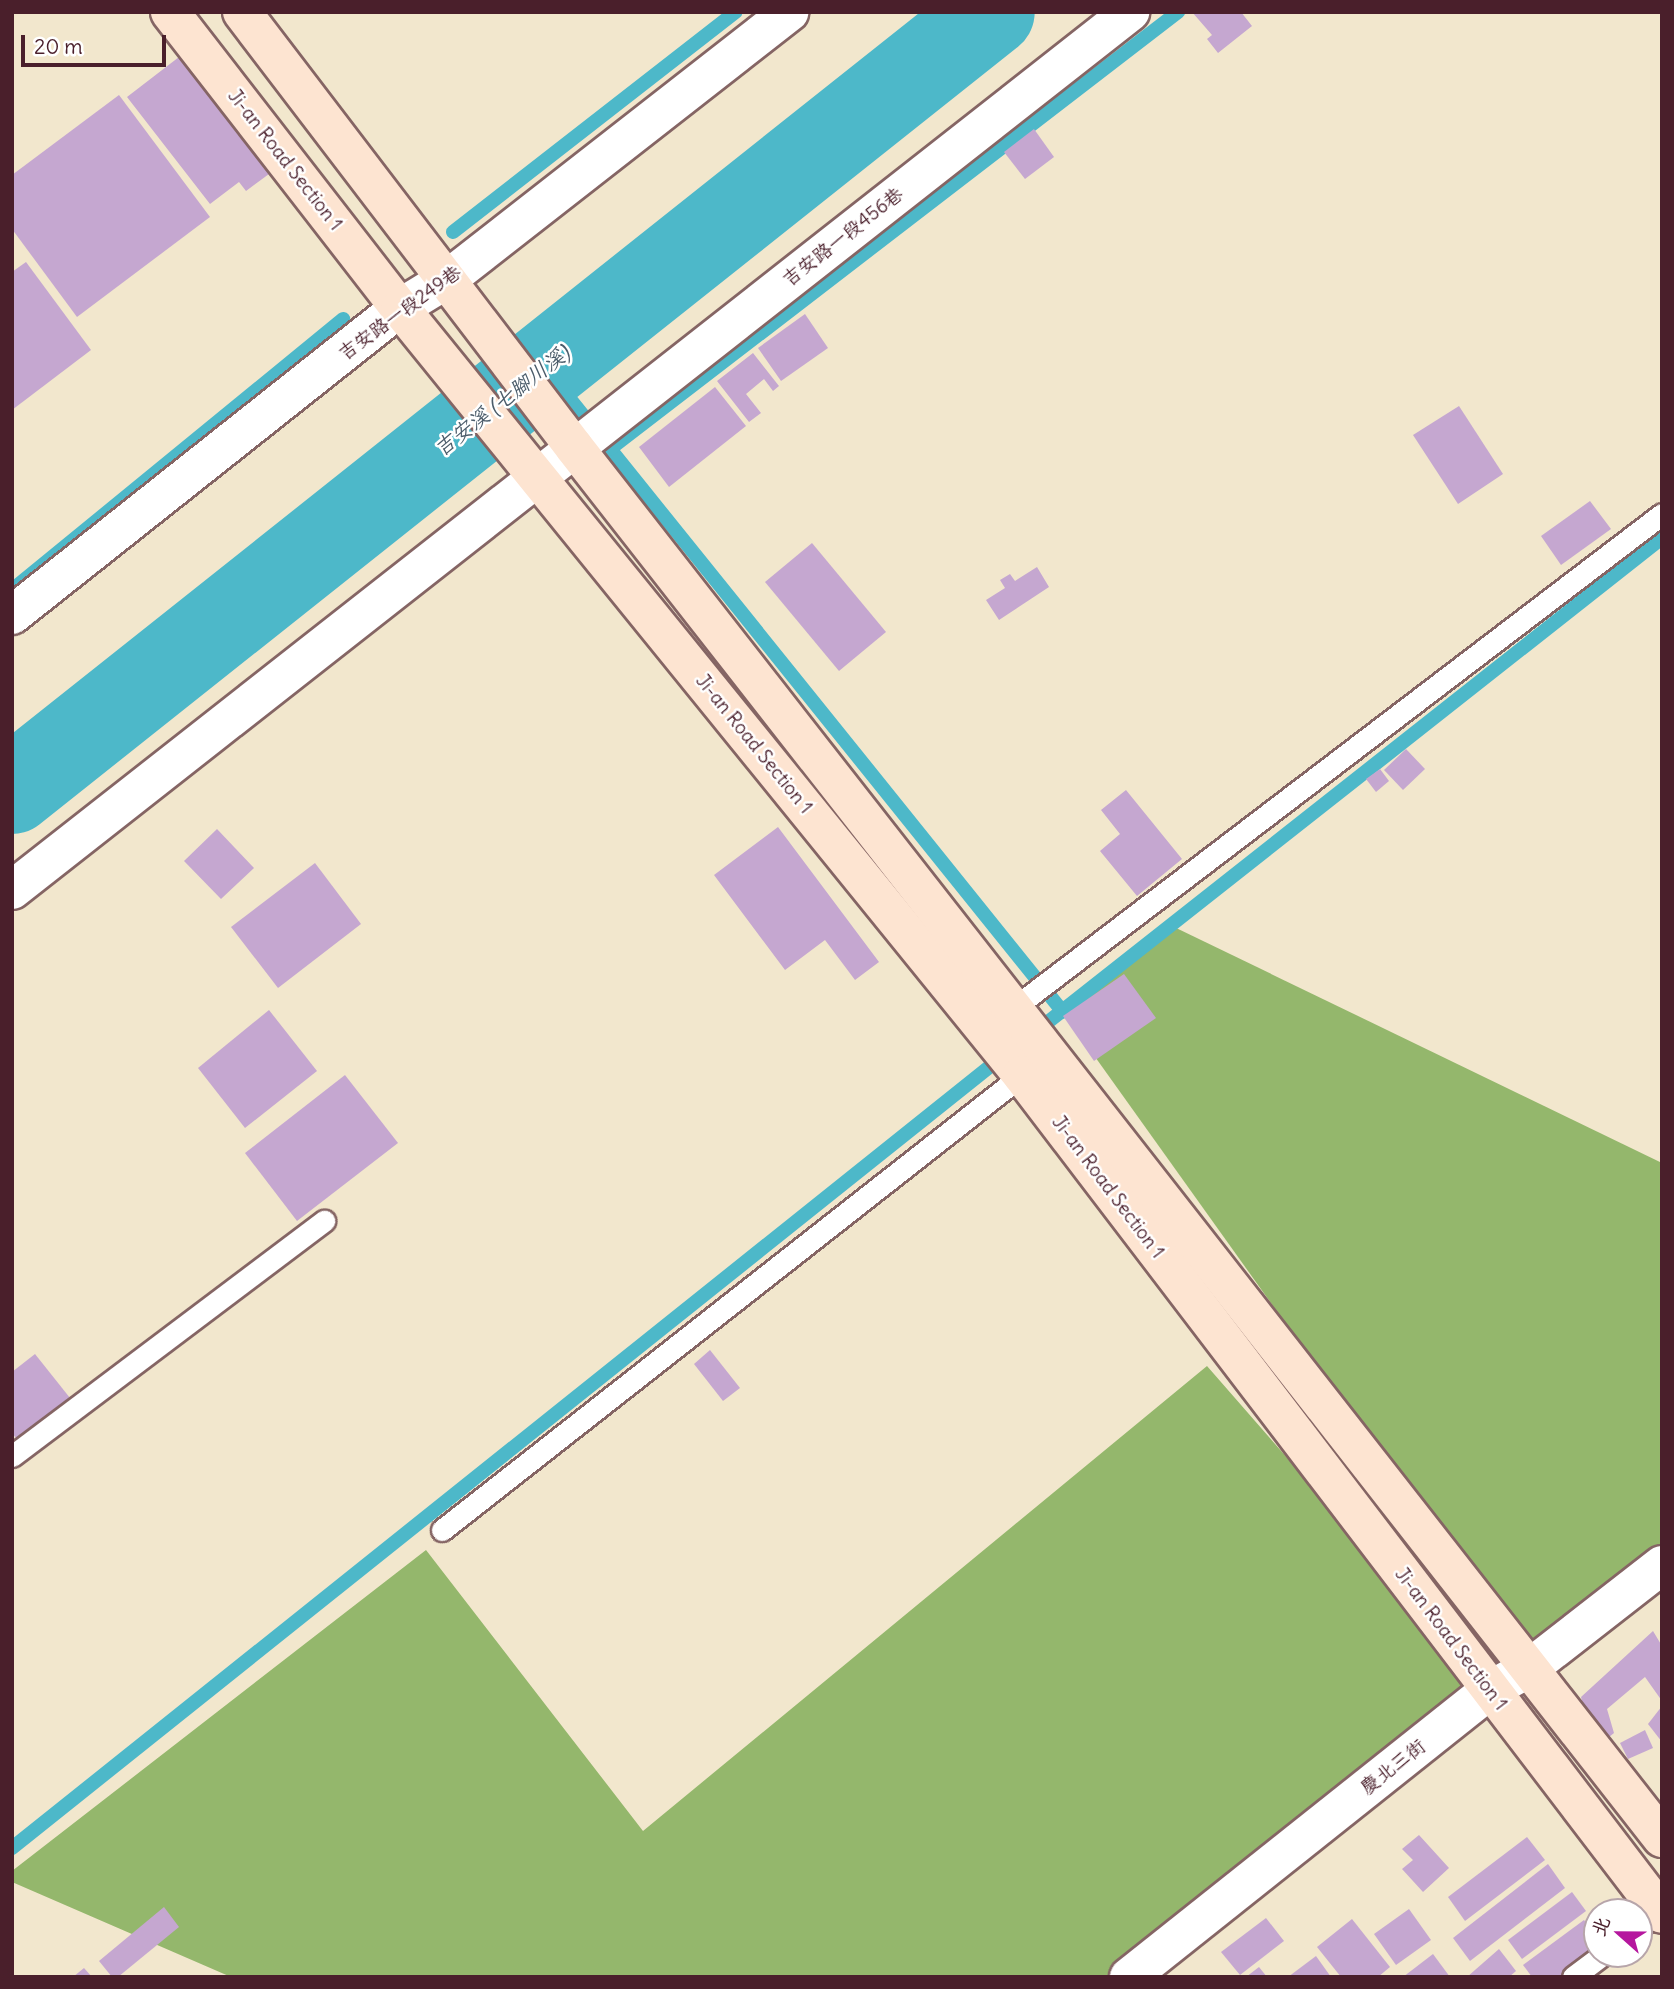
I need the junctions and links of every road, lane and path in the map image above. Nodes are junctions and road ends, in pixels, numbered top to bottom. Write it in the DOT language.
graph roads {
  1 [pos="170,12"];
  2 [pos="242,12"];
  3 [pos="789,12"];
  4 [pos="1130,12"];
  5 [pos="449,278"];
  6 [pos="400,307"];
  7 [pos="555,461"];
  8 [pos="1662,513"];
  9 [pos="12,615"];
  10 [pos="12,890"];
  11 [pos="1000,1018"];
  12 [pos="1022,1075"];
  13 [pos="324,1221"];
  14 [pos="12,1456"];
  15 [pos="442,1530"];
  16 [pos="1662,1565"];
  17 [pos="1531,1667"];
  18 [pos="1490,1690"];
  19 [pos="1662,1838"];
  20 [pos="1656,1916"];
  21 [pos="1129,1977"];
  1 -- 6 [label="street, Ji-an Road Section 1"];
  2 -- 5 [label="street"];
  3 -- 5 [label="street, 吉安路一段249巷"];
  4 -- 7 [label="street, 吉安路一段456巷"];
  5 -- 6 [label="street, 吉安路一段249巷"];
  5 -- 7 [label="street"];
  6 -- 7 [label="street, Ji-an Road Section 1"];
  6 -- 9 [label="street, 吉安路一段249巷"];
  7 -- 10 [label="street, 吉安路一段456巷"];
  7 -- 11 [label="street, Ji-an Road Section 1"];
  8 -- 11 [label="lane"];
  11 -- 12 [label="street, Ji-an Road Section 1"];
  11 -- 17 [label="street, Ji-an Road Section 1"];
  12 -- 15 [label="lane"];
  12 -- 18 [label="street, Ji-an Road Section 1"];
  13 -- 14 [label="lane"];
  16 -- 17 [label="street, 慶北三街"];
  17 -- 18 [label="street, 慶北三街"];
  17 -- 19 [label="street, Ji-an Road Section 1"];
  18 -- 20 [label="street, Ji-an Road Section 1"];
  18 -- 21 [label="street, 慶北三街"];
}
